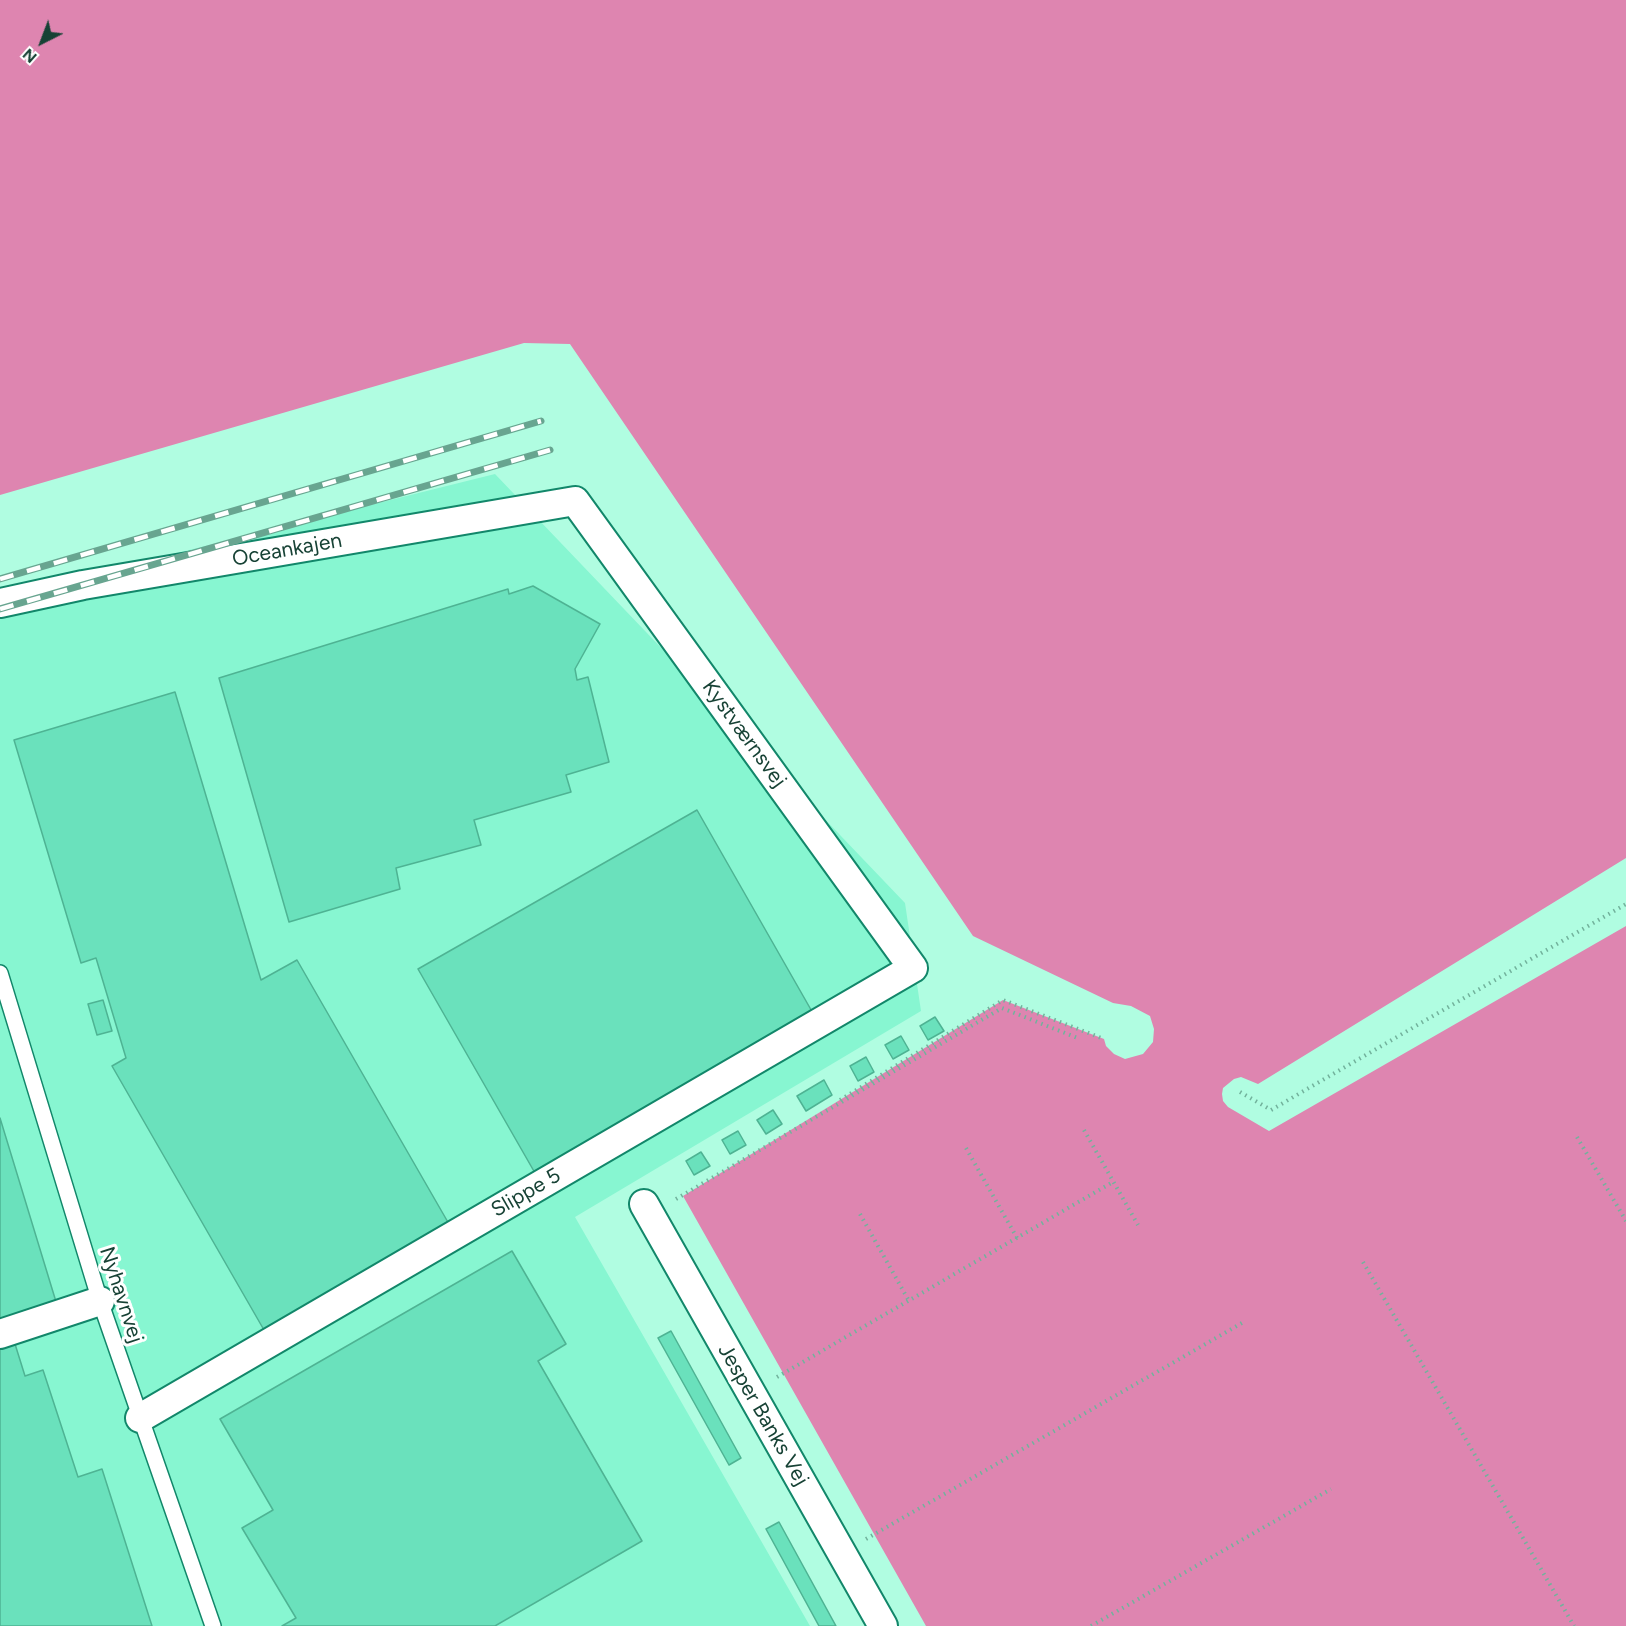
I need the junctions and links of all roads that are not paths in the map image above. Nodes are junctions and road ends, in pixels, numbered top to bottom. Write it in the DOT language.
graph roads {
  1 [pos="575,501"];
  2 [pos="0,603"];
  3 [pos="913,968"];
  4 [pos="0,973"];
  5 [pos="658,1203"];
  6 [pos="100,1301"];
  7 [pos="0,1334"];
  8 [pos="140,1418"];
  9 [pos="213,1626"];
  10 [pos="883,1626"];
  1 -- 2 [label="street, Oceankajen"];
  1 -- 3 [label="street, Kystværnsvej"];
  3 -- 8 [label="street, Slippe 5"];
  4 -- 6 [label="lane, Nyhavnvej"];
  5 -- 10 [label="street, Jesper Banks Vej"];
  6 -- 7 [label="street"];
  6 -- 8 [label="lane, Nyhavnvej"];
  8 -- 9 [label="lane, Nyhavnvej"];
}
